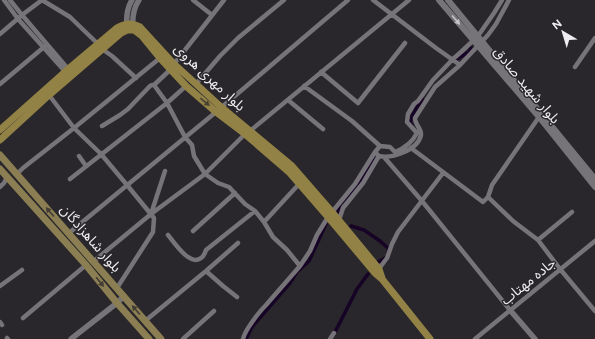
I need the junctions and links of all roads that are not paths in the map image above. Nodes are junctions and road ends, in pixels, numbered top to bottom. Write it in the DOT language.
graph roads {
  1 [pos="4,0"];
  2 [pos="10,0"];
  3 [pos="42,0"];
  4 [pos="132,0"];
  5 [pos="139,0"];
  6 [pos="193,0"];
  7 [pos="224,0"];
  8 [pos="284,0"];
  9 [pos="348,0"];
  10 [pos="373,0"];
  11 [pos="409,0"];
  12 [pos="439,0"];
  13 [pos="448,0"];
  14 [pos="502,0"];
  15 [pos="509,0"];
  16 [pos="392,14"];
  17 [pos="212,15"];
  18 [pos="20,17"];
  19 [pos="130,27"];
  20 [pos="0,34"];
  21 [pos="476,38"];
  22 [pos="595,38"];
  23 [pos="405,43"];
  24 [pos="481,44"];
  25 [pos="590,45"];
  26 [pos="44,47"];
  27 [pos="100,47"];
  28 [pos="595,50"];
  29 [pos="160,58"];
  30 [pos="456,62"];
  31 [pos="575,66"];
  32 [pos="172,67"];
  33 [pos="321,72"];
  34 [pos="69,73"];
  35 [pos="136,78"];
  36 [pos="0,84"];
  37 [pos="196,84"];
  38 [pos="154,85"];
  39 [pos="186,86"];
  40 [pos="304,86"];
  41 [pos="49,95"];
  42 [pos="288,100"];
  43 [pos="167,103"];
  44 [pos="219,109"];
  45 [pos="539,117"];
  46 [pos="102,126"];
  47 [pos="74,128"];
  48 [pos="323,129"];
  49 [pos="0,130"];
  50 [pos="247,132"];
  51 [pos="185,137"];
  52 [pos="0,140"];
  53 [pos="380,146"];
  54 [pos="412,148"];
  55 [pos="375,152"];
  56 [pos="101,154"];
  57 [pos="0,155"];
  58 [pos="79,156"];
  59 [pos="381,157"];
  60 [pos="86,166"];
  61 [pos="0,170"];
  62 [pos="165,171"];
  63 [pos="443,173"];
  64 [pos="17,174"];
  65 [pos="205,174"];
  66 [pos="7,177"];
  67 [pos="70,179"];
  68 [pos="595,179"];
  69 [pos="299,184"];
  70 [pos="127,185"];
  71 [pos="0,187"];
  72 [pos="595,187"];
  73 [pos="235,193"];
  74 [pos="488,197"];
  75 [pos="422,201"];
  76 [pos="255,211"];
  77 [pos="572,212"];
  78 [pos="151,214"];
  79 [pos="330,214"];
  80 [pos="339,220"];
  81 [pos="264,222"];
  82 [pos="193,231"];
  83 [pos="69,233"];
  84 [pos="168,235"];
  85 [pos="538,240"];
  86 [pos="595,241"];
  87 [pos="238,243"];
  88 [pos="94,262"];
  89 [pos="86,265"];
  90 [pos="300,266"];
  91 [pos="560,269"];
  92 [pos="22,270"];
  93 [pos="206,270"];
  94 [pos="377,271"];
  95 [pos="0,286"];
  96 [pos="117,288"];
  97 [pos="124,296"];
  98 [pos="237,297"];
  99 [pos="117,303"];
  100 [pos="266,305"];
  101 [pos="271,310"];
  102 [pos="510,310"];
  103 [pos="214,311"];
  104 [pos="595,311"];
  105 [pos="23,318"];
  106 [pos="145,321"];
  107 [pos="334,333"];
  108 [pos="71,339"];
  109 [pos="149,339"];
  110 [pos="161,339"];
  111 [pos="183,339"];
  112 [pos="243,339"];
  113 [pos="330,339"];
  114 [pos="430,339"];
  115 [pos="475,339"];
  116 [pos="535,339"];
  1 -- 18 [label="street"];
  2 -- 18 [label="street"];
  3 -- 18 [label="street"];
  3 -- 27 [label="street"];
  4 -- 19 [label="street"];
  5 -- 19 [label="street"];
  6 -- 17 [label="street"];
  7 -- 17 [label="street"];
  8 -- 37 [label="street"];
  9 -- 44 [label="street"];
  10 -- 16 [label="street"];
  11 -- 16 [label="street"];
  12 -- 21 [label="main road, بلوار شهید صادق, one-way"];
  13 -- 21 [label="main road, بلوار شهید صادق"];
  14 -- 21 [label="street"];
  15 -- 24 [label="street"];
  16 -- 30 [label="street"];
  16 -- 33 [label="street"];
  17 -- 32 [label="street"];
  18 -- 20 [label="street"];
  18 -- 26 [label="street"];
  18 -- 34 [label="street"];
  19 -- 27 [label="highway"];
  19 -- 29 [label="highway, بلوار مهری هروی"];
  19 -- 32 [label="highway, بلوار مهری هروی"];
  21 -- 24 [label="main road, بلوار شهید صادق"];
  21 -- 30 [label="street"];
  22 -- 25 [label="street"];
  23 -- 33 [label="street"];
  24 -- 30 [label="street"];
  24 -- 45 [label="main road, بلوار شهید صادق"];
  24 -- 68 [label="main road, بلوار شهید صادق"];
  25 -- 28 [label="street"];
  25 -- 31 [label="street"];
  26 -- 34 [label="street"];
  26 -- 36 [label="street"];
  27 -- 34 [label="highway"];
  27 -- 35 [label="street"];
  29 -- 32 [label="highway, بلوار مهری هروی"];
  29 -- 35 [label="street"];
  30 -- 53 [label="street"];
  30 -- 54 [label="street"];
  32 -- 37 [label="highway, بلوار مهری هروی"];
  32 -- 38 [label="street"];
  32 -- 39 [label="highway, بلوار مهری هروی"];
  33 -- 40 [label="street"];
  34 -- 41 [label="highway"];
  34 -- 49 [label="highway"];
  35 -- 47 [label="street"];
  37 -- 44 [label="highway, بلوار مهری هروی"];
  38 -- 43 [label="street"];
  38 -- 46 [label="street"];
  39 -- 43 [label="street"];
  39 -- 44 [label="highway, بلوار مهری هروی, one-way"];
  40 -- 42 [label="street"];
  40 -- 53 [label="street"];
  41 -- 47 [label="street"];
  41 -- 52 [label="highway"];
  42 -- 48 [label="street"];
  42 -- 50 [label="street"];
  43 -- 51 [label="street"];
  43 -- 56 [label="street"];
  44 -- 50 [label="highway, بلوار مهری هروی"];
  44 -- 51 [label="street"];
  45 -- 72 [label="main road, بلوار شهید صادق"];
  45 -- 74 [label="street"];
  47 -- 56 [label="street"];
  47 -- 64 [label="street"];
  50 -- 65 [label="street"];
  50 -- 69 [label="highway, بلوار مهری هروی"];
  50 -- 79 [label="highway, بلوار مهری هروی"];
  51 -- 65 [label="street"];
  51 -- 70 [label="street"];
  53 -- 55 [label="street"];
  54 -- 59 [label="street"];
  54 -- 63 [label="street"];
  55 -- 59 [label="street"];
  55 -- 79 [label="street"];
  56 -- 60 [label="street"];
  56 -- 70 [label="street"];
  57 -- 64 [label="main road, بلوار شاهزادگان"];
  58 -- 60 [label="street"];
  59 -- 75 [label="street"];
  59 -- 80 [label="street"];
  60 -- 67 [label="street"];
  61 -- 66 [label="main road, بلوار شاهزادگان"];
  62 -- 78 [label="street"];
  63 -- 74 [label="street"];
  63 -- 75 [label="street"];
  83 -- 64 [label="main road, بلوار شاهزادگان, one-way"];
  65 -- 73 [label="street"];
  65 -- 78 [label="street"];
  66 -- 71 [label="street"];
  66 -- 89 [label="main road, بلوار شاهزادگان"];
  69 -- 79 [label="highway, بلوار مهری هروی"];
  69 -- 81 [label="street"];
  70 -- 78 [label="street"];
  70 -- 83 [label="street"];
  73 -- 76 [label="street"];
  73 -- 82 [label="street"];
  74 -- 85 [label="street"];
  75 -- 94 [label="street"];
  75 -- 102 [label="street"];
  76 -- 81 [label="street"];
  76 -- 84 [label="street"];
  77 -- 85 [label="street"];
  78 -- 88 [label="street"];
  78 -- 96 [label="street"];
  79 -- 80 [label="highway, بلوار مهری هروی"];
  79 -- 90 [label="street"];
  79 -- 94 [label="highway, بلوار مهری هروی"];
  80 -- 94 [label="highway, بلوار مهری هروی"];
  81 -- 90 [label="street"];
  83 -- 88 [label="main road, بلوار شاهزادگان"];
  85 -- 91 [label="street"];
  86 -- 91 [label="street, جاده مهتاب"];
  87 -- 93 [label="street"];
  88 -- 96 [label="main road, بلوار شاهزادگان"];
  89 -- 99 [label="main road, بلوار شاهزادگان, one-way"];
  89 -- 105 [label="street"];
  90 -- 100 [label="street"];
  91 -- 102 [label="street, جاده مهتاب"];
  91 -- 104 [label="street"];
  92 -- 95 [label="street"];
  93 -- 98 [label="street"];
  93 -- 106 [label="street"];
  94 -- 114 [label="highway, بلوار مهری هروی"];
  96 -- 97 [label="main road, بلوار شاهزادگان"];
  97 -- 99 [label="street"];
  106 -- 97 [label="main road, بلوار شاهزادگان, one-way"];
  99 -- 108 [label="street"];
  99 -- 109 [label="main road, بلوار شاهزادگان"];
  100 -- 101 [label="street"];
  100 -- 112 [label="street"];
  102 -- 115 [label="street, جاده مهتاب"];
  102 -- 116 [label="street"];
  103 -- 111 [label="street"];
  106 -- 110 [label="main road, بلوار شاهزادگان"];
  107 -- 113 [label="street"];
}
